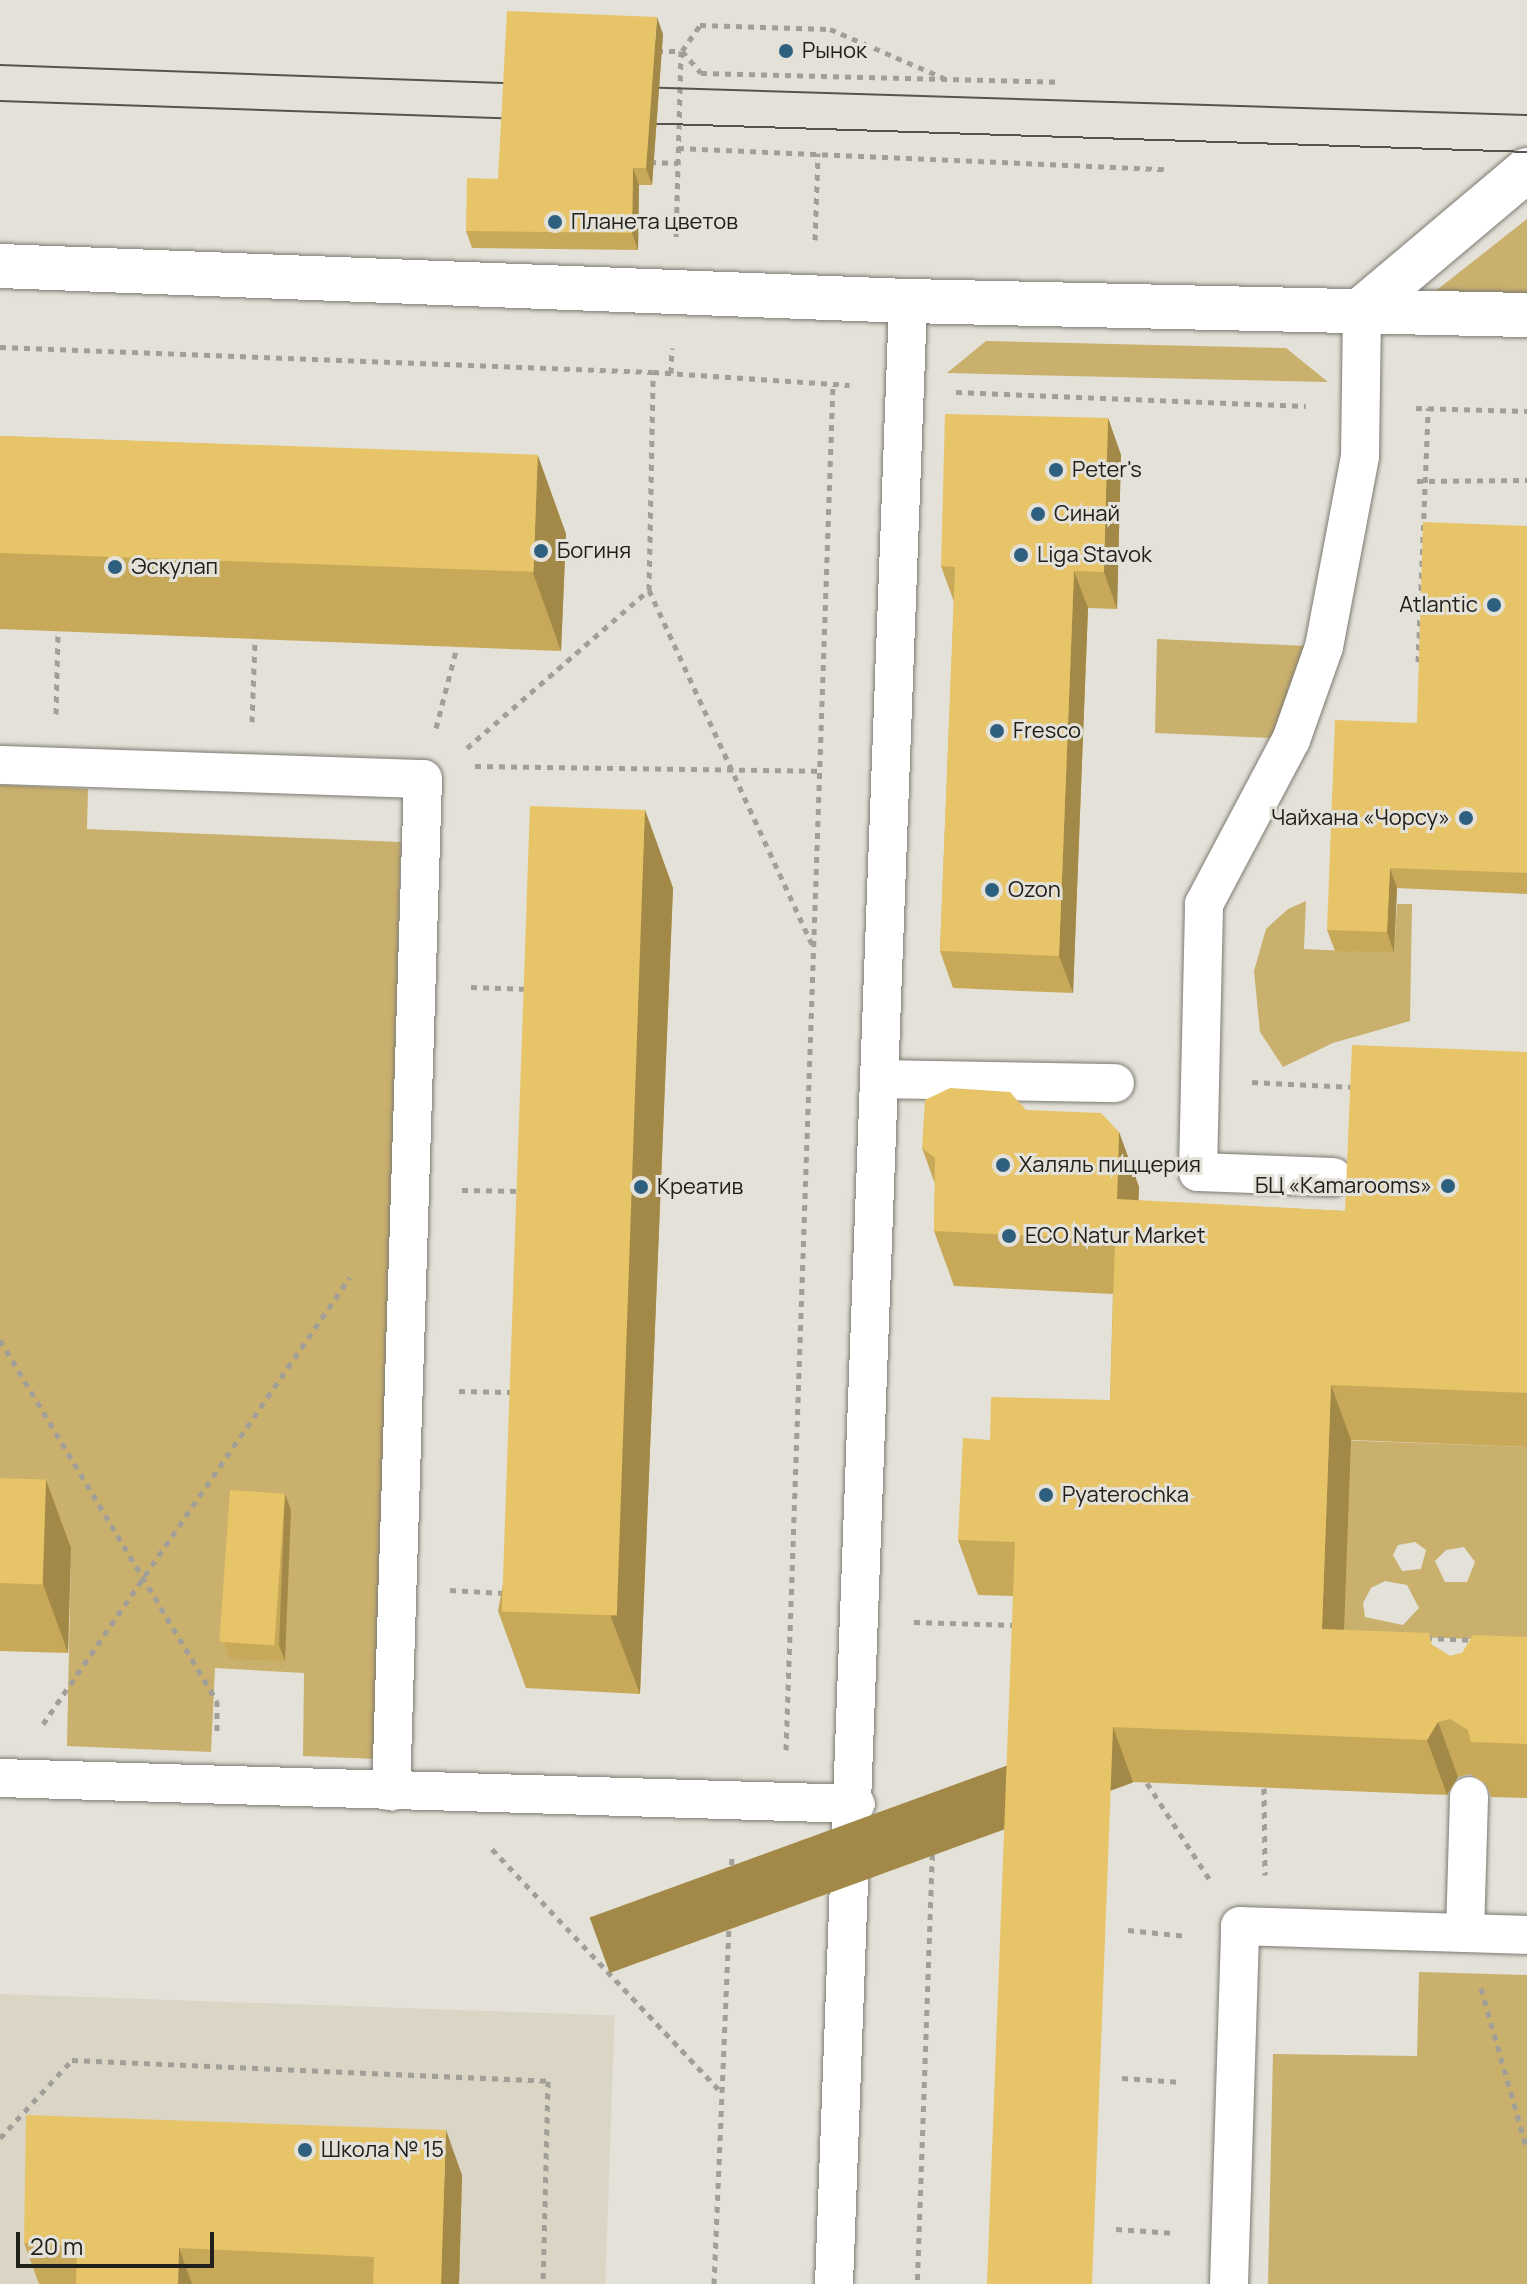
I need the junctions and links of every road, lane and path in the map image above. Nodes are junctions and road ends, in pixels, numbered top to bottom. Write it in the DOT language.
graph roads {
  1 [pos="647,50"];
  2 [pos="681,51"];
  3 [pos="947,80"];
  4 [pos="1061,82"];
  5 [pos="678,148"];
  6 [pos="818,153"];
  7 [pos="645,162"];
  8 [pos="678,163"];
  9 [pos="1165,169"];
  10 [pos="1527,170"];
  11 [pos="676,242"];
  12 [pos="815,248"];
  13 [pos="0,266"];
  14 [pos="908,301"];
  15 [pos="1362,309"];
  16 [pos="1527,315"];
  17 [pos="0,347"];
  18 [pos="672,347"];
  19 [pos="653,372"];
  20 [pos="671,373"];
  21 [pos="833,384"];
  22 [pos="857,386"];
  23 [pos="947,391"];
  24 [pos="1360,407"];
  25 [pos="1428,408"];
  26 [pos="1527,411"];
  27 [pos="1425,480"];
  28 [pos="1527,480"];
  29 [pos="1417,481"];
  30 [pos="1421,571"];
  31 [pos="1430,572"];
  32 [pos="649,590"];
  33 [pos="58,631"];
  34 [pos="255,639"];
  35 [pos="457,647"];
  36 [pos="1418,662"];
  37 [pos="0,765"];
  38 [pos="55,767"];
  39 [pos="732,770"];
  40 [pos="818,771"];
  41 [pos="435,772"];
  42 [pos="250,773"];
  43 [pos="812,945"];
  44 [pos="417,985"];
  45 [pos="539,989"];
  46 [pos="880,1079"];
  47 [pos="1199,1080"];
  48 [pos="1115,1083"];
  49 [pos="1370,1087"];
  50 [pos="1333,1177"];
  51 [pos="411,1189"];
  52 [pos="530,1191"];
  53 [pos="357,1267"];
  54 [pos="0,1340"];
  55 [pos="405,1389"];
  56 [pos="523,1392"];
  57 [pos="143,1579"];
  58 [pos="398,1588"];
  59 [pos="515,1593"];
  60 [pos="909,1622"];
  61 [pos="1019,1625"];
  62 [pos="1410,1638"];
  63 [pos="1486,1640"];
  64 [pos="3,1778"];
  65 [pos="1147,1783"];
  66 [pos="216,1785"];
  67 [pos="1264,1788"];
  68 [pos="391,1791"];
  69 [pos="438,1793"];
  70 [pos="1469,1796"];
  71 [pos="734,1803"];
  72 [pos="785,1803"];
  73 [pos="856,1804"];
  74 [pos="1253,1927"];
  75 [pos="1465,1933"];
  76 [pos="1527,1935"];
  77 [pos="722,2092"];
  78 [pos="0,2138"];
  79 [pos="1527,2150"];
  80 [pos="543,2284"];
  81 [pos="714,2284"];
  82 [pos="834,2284"];
  83 [pos="917,2284"];
  84 [pos="1229,2284"];
  1 -- 2 [label="path"];
  2 -- 3 [label="path"];
  2 -- 3 [label="path"];
  2 -- 5 [label="path"];
  3 -- 4 [label="path"];
  5 -- 6 [label="path"];
  5 -- 8 [label="path"];
  6 -- 9 [label="path"];
  6 -- 12 [label="path"];
  7 -- 8 [label="path"];
  8 -- 11 [label="path"];
  10 -- 15 [label="main road"];
  13 -- 14 [label="main road"];
  14 -- 15 [label="main road"];
  14 -- 46 [label="lane"];
  15 -- 16 [label="main road"];
  15 -- 24 [label="lane"];
  17 -- 19 [label="path"];
  18 -- 20 [label="path"];
  19 -- 20 [label="path"];
  19 -- 32 [label="path"];
  20 -- 21 [label="path"];
  21 -- 22 [label="path"];
  21 -- 40 [label="path"];
  23 -- 24 [label="path"];
  24 -- 25 [label="path"];
  24 -- 47 [label="lane"];
  25 -- 26 [label="path"];
  25 -- 27 [label="path"];
  27 -- 28 [label="path"];
  27 -- 29 [label="path"];
  27 -- 30 [label="path"];
  30 -- 31 [label="path"];
  30 -- 36 [label="path"];
  32 -- 39 [label="path"];
  32 -- 41 [label="path"];
  33 -- 38 [label="path"];
  34 -- 42 [label="path"];
  35 -- 41 [label="path"];
  37 -- 38 [label="lane"];
  38 -- 42 [label="lane"];
  39 -- 40 [label="path"];
  39 -- 41 [label="path"];
  39 -- 43 [label="path"];
  40 -- 43 [label="path"];
  41 -- 42 [label="lane"];
  41 -- 44 [label="lane"];
  43 -- 72 [label="path"];
  44 -- 45 [label="path"];
  44 -- 51 [label="lane"];
  46 -- 48 [label="lane"];
  46 -- 73 [label="lane"];
  47 -- 49 [label="path"];
  47 -- 50 [label="lane"];
  51 -- 52 [label="path"];
  51 -- 55 [label="lane"];
  53 -- 57 [label="path"];
  54 -- 57 [label="path"];
  55 -- 56 [label="path"];
  55 -- 58 [label="lane"];
  57 -- 64 [label="path"];
  57 -- 66 [label="path"];
  58 -- 59 [label="path"];
  58 -- 68 [label="lane"];
  60 -- 61 [label="path"];
  62 -- 63 [label="path"];
  64 -- 66 [label="lane"];
  65 -- 74 [label="path"];
  66 -- 68 [label="lane"];
  67 -- 74 [label="path"];
  68 -- 69 [label="lane"];
  69 -- 71 [label="lane"];
  69 -- 77 [label="path"];
  70 -- 75 [label="lane"];
  71 -- 72 [label="lane"];
  71 -- 77 [label="path"];
  72 -- 73 [label="lane"];
  73 -- 82 [label="lane"];
  73 -- 83 [label="path"];
  74 -- 75 [label="lane"];
  74 -- 84 [label="lane"];
  75 -- 76 [label="lane"];
  75 -- 79 [label="path"];
  77 -- 81 [label="path"];
  78 -- 80 [label="path"];
}
